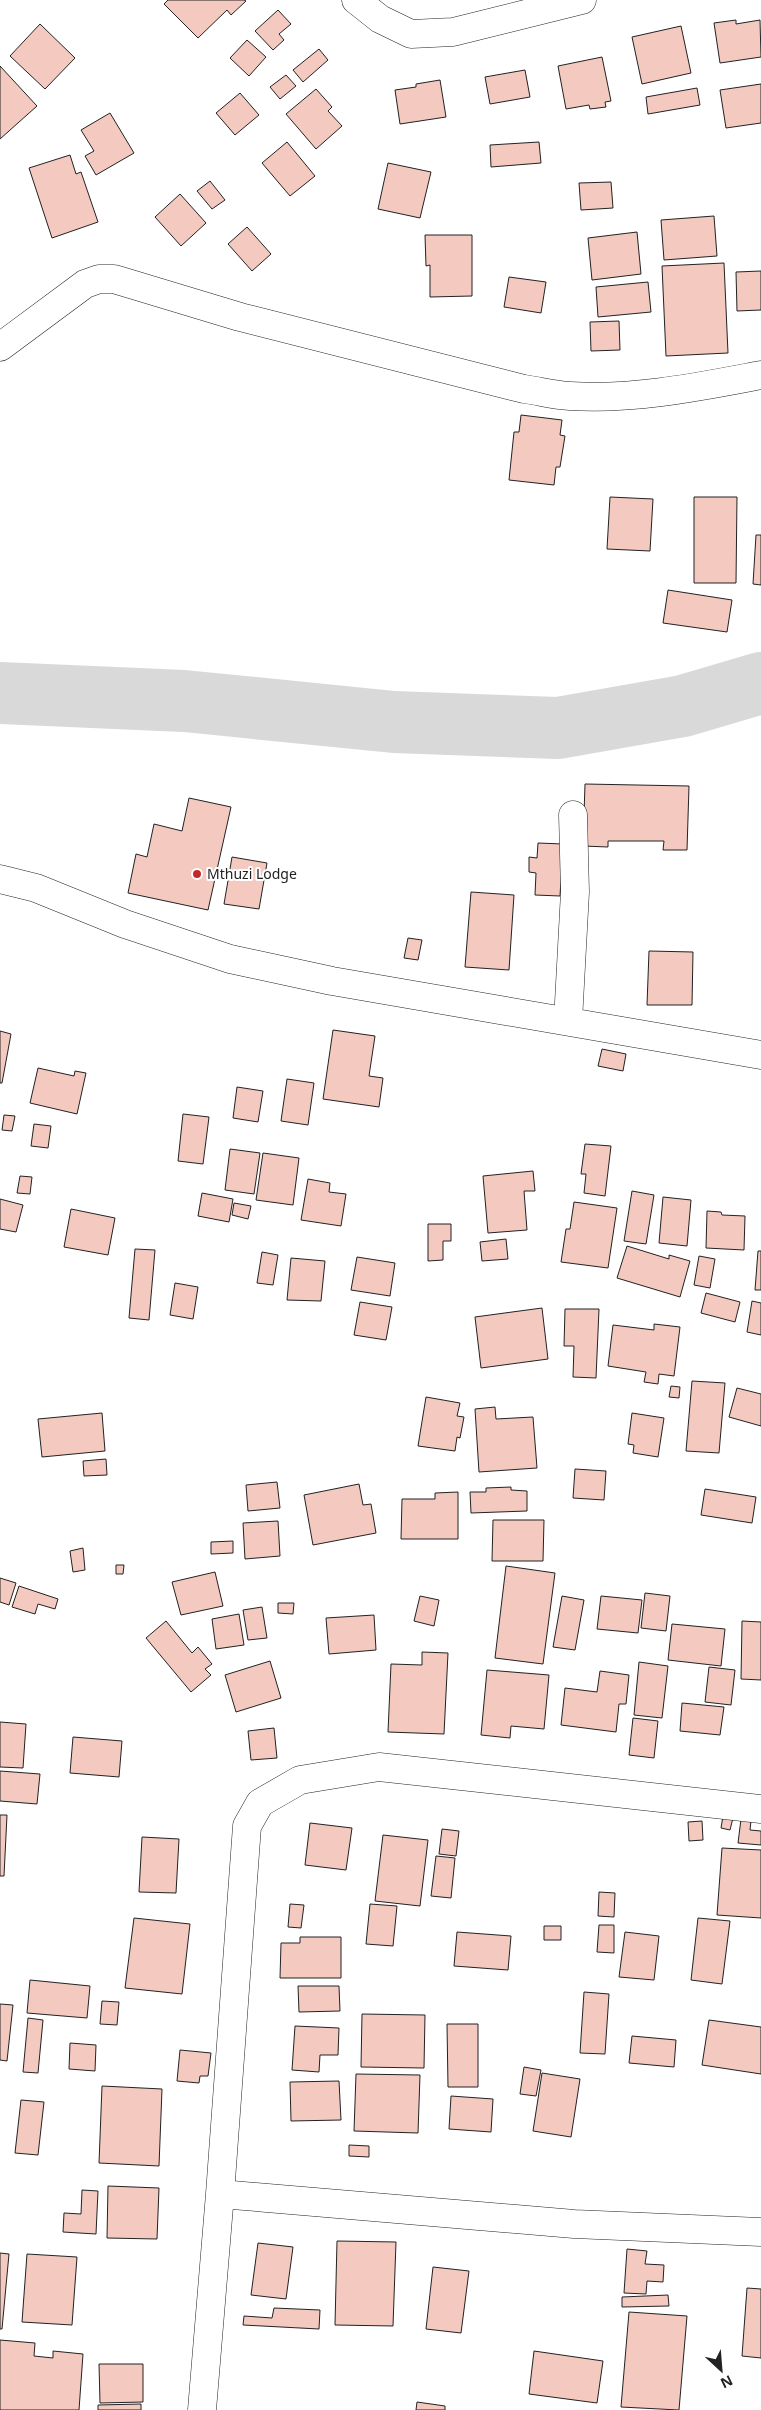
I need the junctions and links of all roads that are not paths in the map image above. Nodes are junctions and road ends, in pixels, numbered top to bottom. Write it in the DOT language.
graph roads {
  1 [pos="356,0"];
  2 [pos="582,0"];
  3 [pos="0,347"];
  4 [pos="761,375"];
  5 [pos="573,815"];
  6 [pos="0,879"];
  7 [pos="568,1021"];
  8 [pos="761,1054"];
  9 [pos="761,1809"];
  10 [pos="220,2194"];
  11 [pos="761,2232"];
  12 [pos="202,2410"];
  1 -- 2 [label="street"];
  3 -- 4 [label="street"];
  5 -- 7 [label="street"];
  6 -- 7 [label="street"];
  7 -- 8 [label="street"];
  9 -- 10 [label="street"];
  10 -- 11 [label="street"];
  10 -- 12 [label="street"];
}
